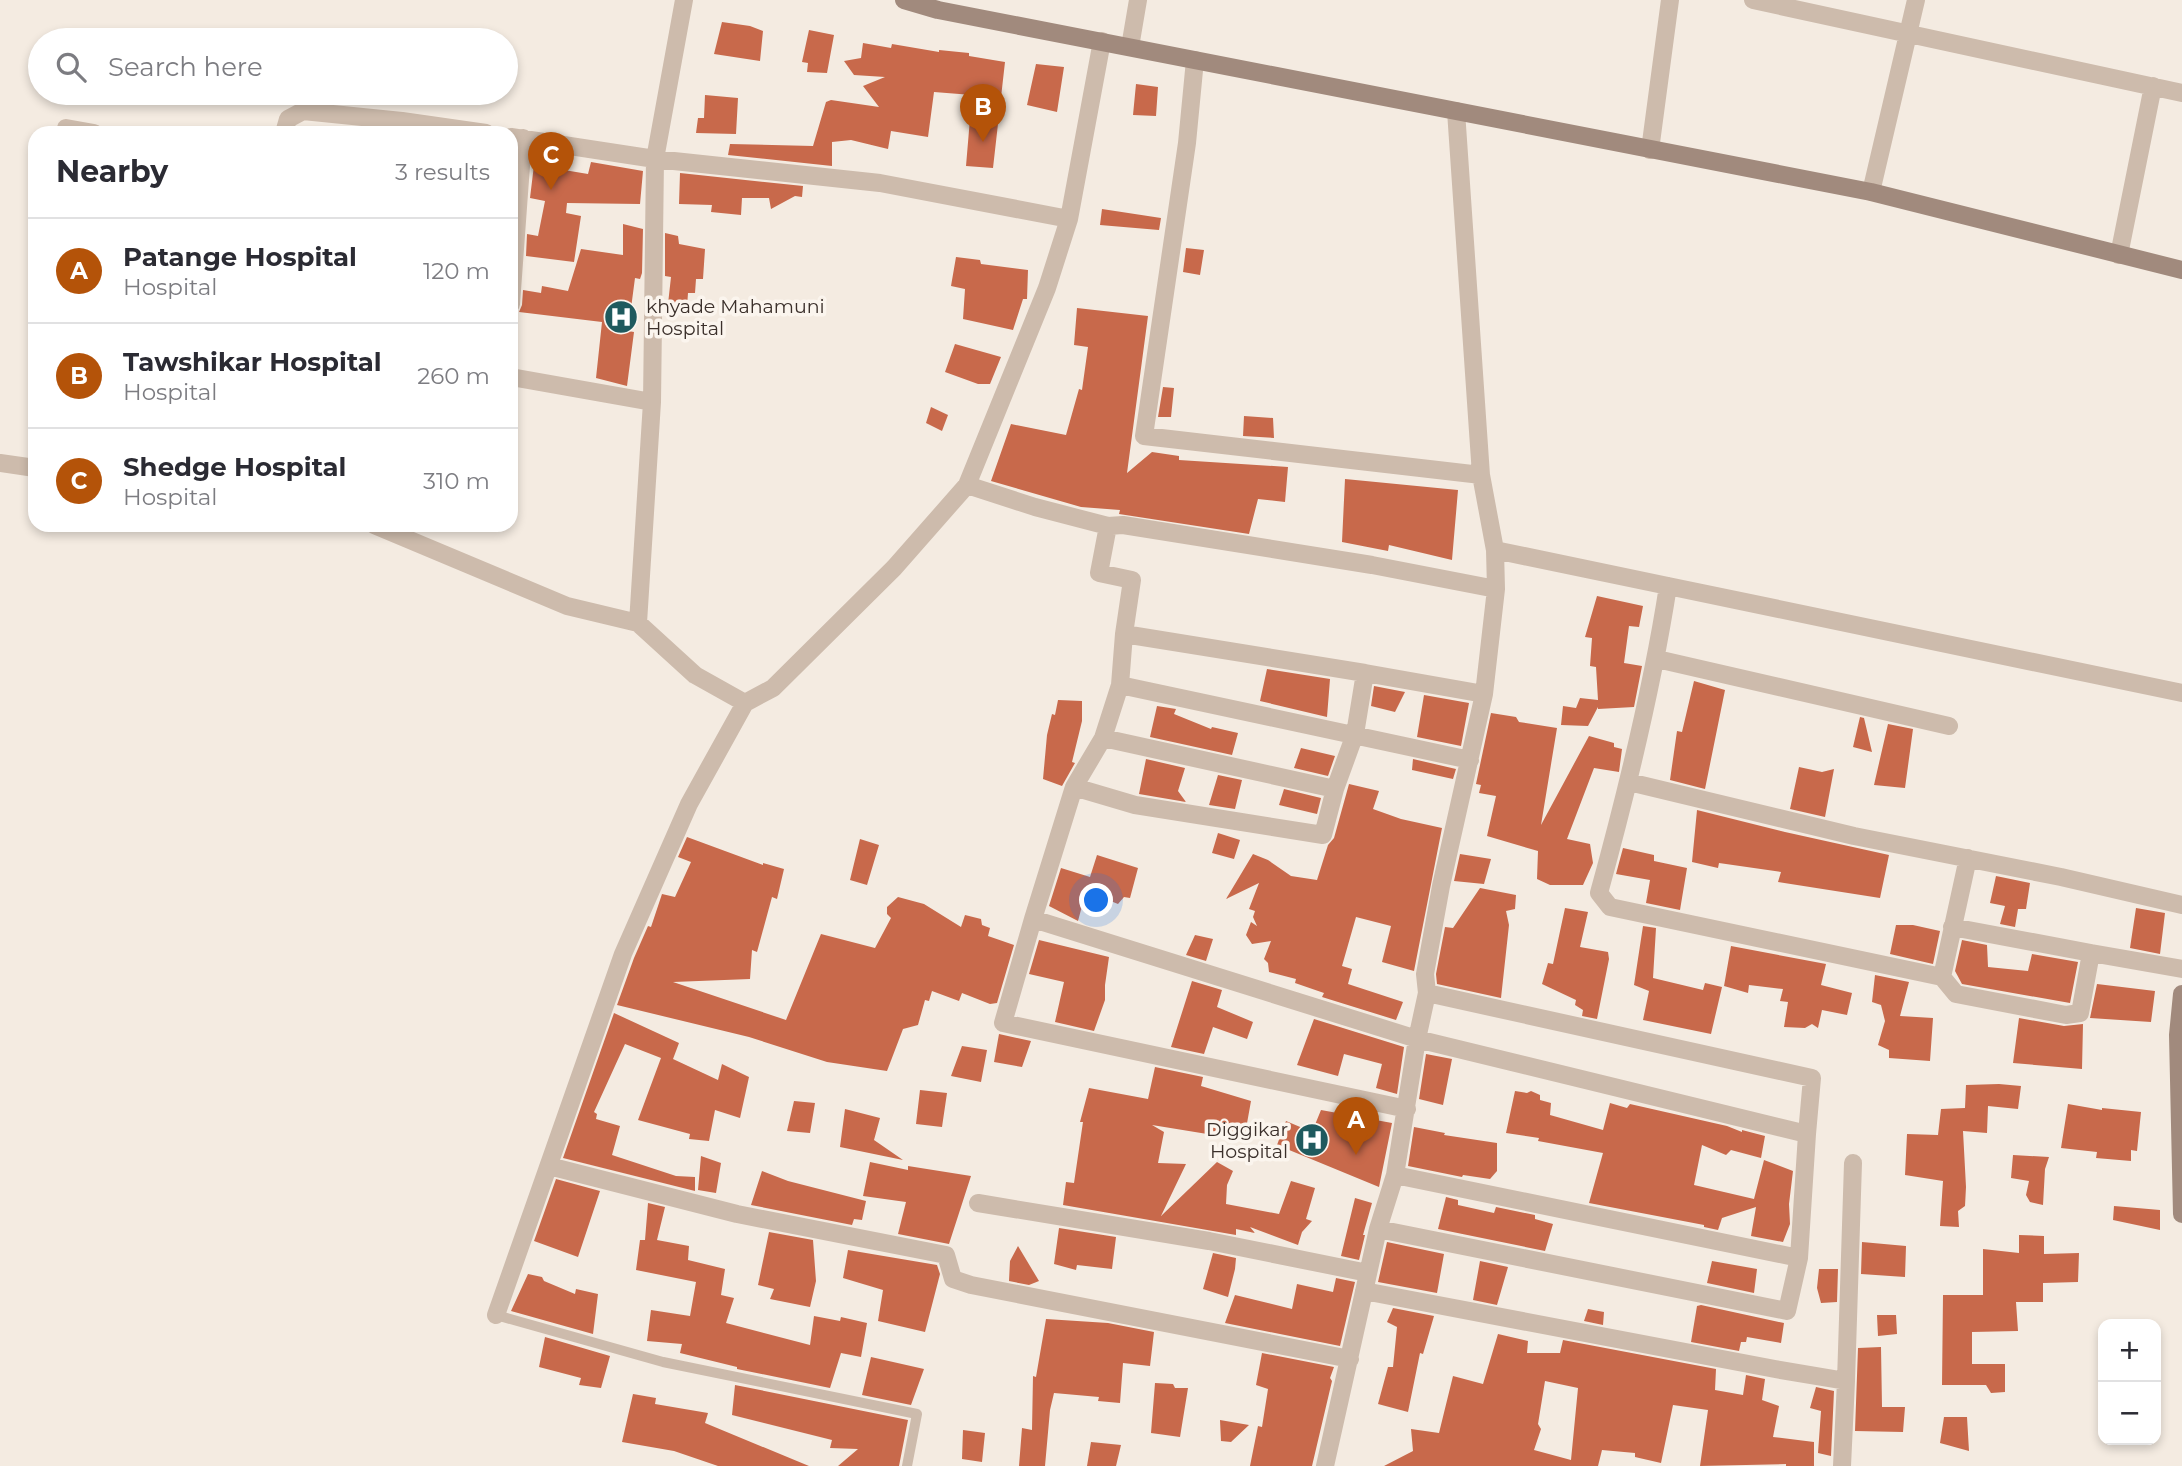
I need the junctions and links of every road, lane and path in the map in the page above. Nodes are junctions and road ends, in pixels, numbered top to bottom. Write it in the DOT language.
graph roads {
  1 [pos="684,0"];
  2 [pos="905,0"];
  3 [pos="1138,0"];
  4 [pos="1670,0"];
  5 [pos="1753,0"];
  6 [pos="1916,0"];
  7 [pos="1909,35"];
  8 [pos="1102,41"];
  9 [pos="1130,47"];
  10 [pos="1195,60"];
  11 [pos="2153,86"];
  12 [pos="2182,93"];
  13 [pos="1456,111"];
  14 [pos="286,126"];
  15 [pos="437,126"];
  16 [pos="518,138"];
  17 [pos="1650,149"];
  18 [pos="655,159"];
  19 [pos="1871,192"];
  20 [pos="1069,219"];
  21 [pos="2119,255"];
  22 [pos="2182,270"];
  23 [pos="518,378"];
  24 [pos="652,402"];
  25 [pos="0,463"];
  26 [pos="28,467"];
  27 [pos="1481,475"];
  28 [pos="967,485"];
  29 [pos="1108,526"];
  30 [pos="391,532"];
  31 [pos="1495,550"];
  32 [pos="1668,586"];
  33 [pos="1496,589"];
  34 [pos="638,623"];
  35 [pos="1124,634"];
  36 [pos="1657,659"];
  37 [pos="1365,673"];
  38 [pos="1120,685"];
  39 [pos="2182,693"];
  40 [pos="1484,694"];
  41 [pos="745,704"];
  42 [pos="1949,726"];
  43 [pos="1355,734"];
  44 [pos="1103,738"];
  45 [pos="1470,760"];
  46 [pos="1629,782"];
  47 [pos="1074,787"];
  48 [pos="1335,789"];
  49 [pos="1968,858"];
  50 [pos="2182,905"];
  51 [pos="1034,919"];
  52 [pos="1952,927"];
  53 [pos="2091,953"];
  54 [pos="2182,969"];
  55 [pos="1942,977"];
  56 [pos="1427,993"];
  57 [pos="2182,994"];
  58 [pos="1417,1039"];
  59 [pos="1407,1109"];
  60 [pos="1807,1134"];
  61 [pos="1853,1163"];
  62 [pos="2181,1163"];
  63 [pos="549,1166"];
  64 [pos="1395,1175"];
  65 [pos="978,1203"];
  66 [pos="2182,1213"];
  67 [pos="1378,1230"];
  68 [pos="1799,1258"];
  69 [pos="1366,1282"];
  70 [pos="496,1315"];
  71 [pos="1350,1359"];
  72 [pos="1846,1381"];
  73 [pos="907,1466"];
  74 [pos="1325,1466"];
  75 [pos="1842,1466"];
  1 -- 18 [label="street"];
  2 -- 8 [label="main road"];
  3 -- 9 [label="street"];
  4 -- 17 [label="street"];
  5 -- 7 [label="street"];
  6 -- 7 [label="street"];
  7 -- 11 [label="street"];
  7 -- 19 [label="street"];
  8 -- 9 [label="main road"];
  8 -- 20 [label="street"];
  9 -- 10 [label="main road"];
  10 -- 13 [label="main road"];
  10 -- 27 [label="street"];
  11 -- 12 [label="street"];
  11 -- 21 [label="street"];
  13 -- 17 [label="main road"];
  13 -- 27 [label="street"];
  14 -- 15 [label="street"];
  16 -- 18 [label="street"];
  17 -- 19 [label="main road"];
  18 -- 20 [label="street"];
  18 -- 24 [label="street"];
  19 -- 21 [label="main road"];
  20 -- 28 [label="street"];
  21 -- 22 [label="main road"];
  23 -- 24 [label="street"];
  24 -- 34 [label="street"];
  25 -- 26 [label="street"];
  27 -- 31 [label="street"];
  28 -- 29 [label="street"];
  28 -- 41 [label="street"];
  29 -- 33 [label="street"];
  29 -- 35 [label="street"];
  30 -- 34 [label="street"];
  31 -- 32 [label="street"];
  31 -- 33 [label="street"];
  32 -- 36 [label="street"];
  32 -- 39 [label="street"];
  33 -- 40 [label="street"];
  34 -- 41 [label="street"];
  35 -- 37 [label="street"];
  35 -- 38 [label="street"];
  36 -- 42 [label="street"];
  36 -- 46 [label="street"];
  37 -- 40 [label="street"];
  37 -- 43 [label="street"];
  38 -- 43 [label="street"];
  38 -- 44 [label="street"];
  40 -- 45 [label="street"];
  41 -- 63 [label="street"];
  43 -- 45 [label="street"];
  43 -- 48 [label="street"];
  44 -- 47 [label="street"];
  44 -- 48 [label="street"];
  45 -- 56 [label="street"];
  46 -- 49 [label="street"];
  46 -- 55 [label="street"];
  47 -- 48 [label="street"];
  47 -- 51 [label="street"];
  49 -- 50 [label="street"];
  49 -- 52 [label="street"];
  51 -- 58 [label="street"];
  51 -- 59 [label="street"];
  52 -- 53 [label="street"];
  52 -- 55 [label="street"];
  53 -- 54 [label="street"];
  53 -- 55 [label="street"];
  56 -- 58 [label="street"];
  56 -- 60 [label="street"];
  57 -- 62 [label="main road"];
  58 -- 59 [label="street"];
  58 -- 60 [label="street"];
  59 -- 64 [label="street"];
  60 -- 68 [label="street"];
  61 -- 72 [label="street"];
  62 -- 66 [label="main road"];
  63 -- 70 [label="street"];
  63 -- 71 [label="street"];
  64 -- 67 [label="street"];
  64 -- 68 [label="street"];
  65 -- 69 [label="street"];
  67 -- 68 [label="street"];
  67 -- 69 [label="street"];
  69 -- 71 [label="street"];
  69 -- 72 [label="street"];
  70 -- 73 [label="lane"];
  71 -- 74 [label="street"];
  72 -- 75 [label="street"];
}
